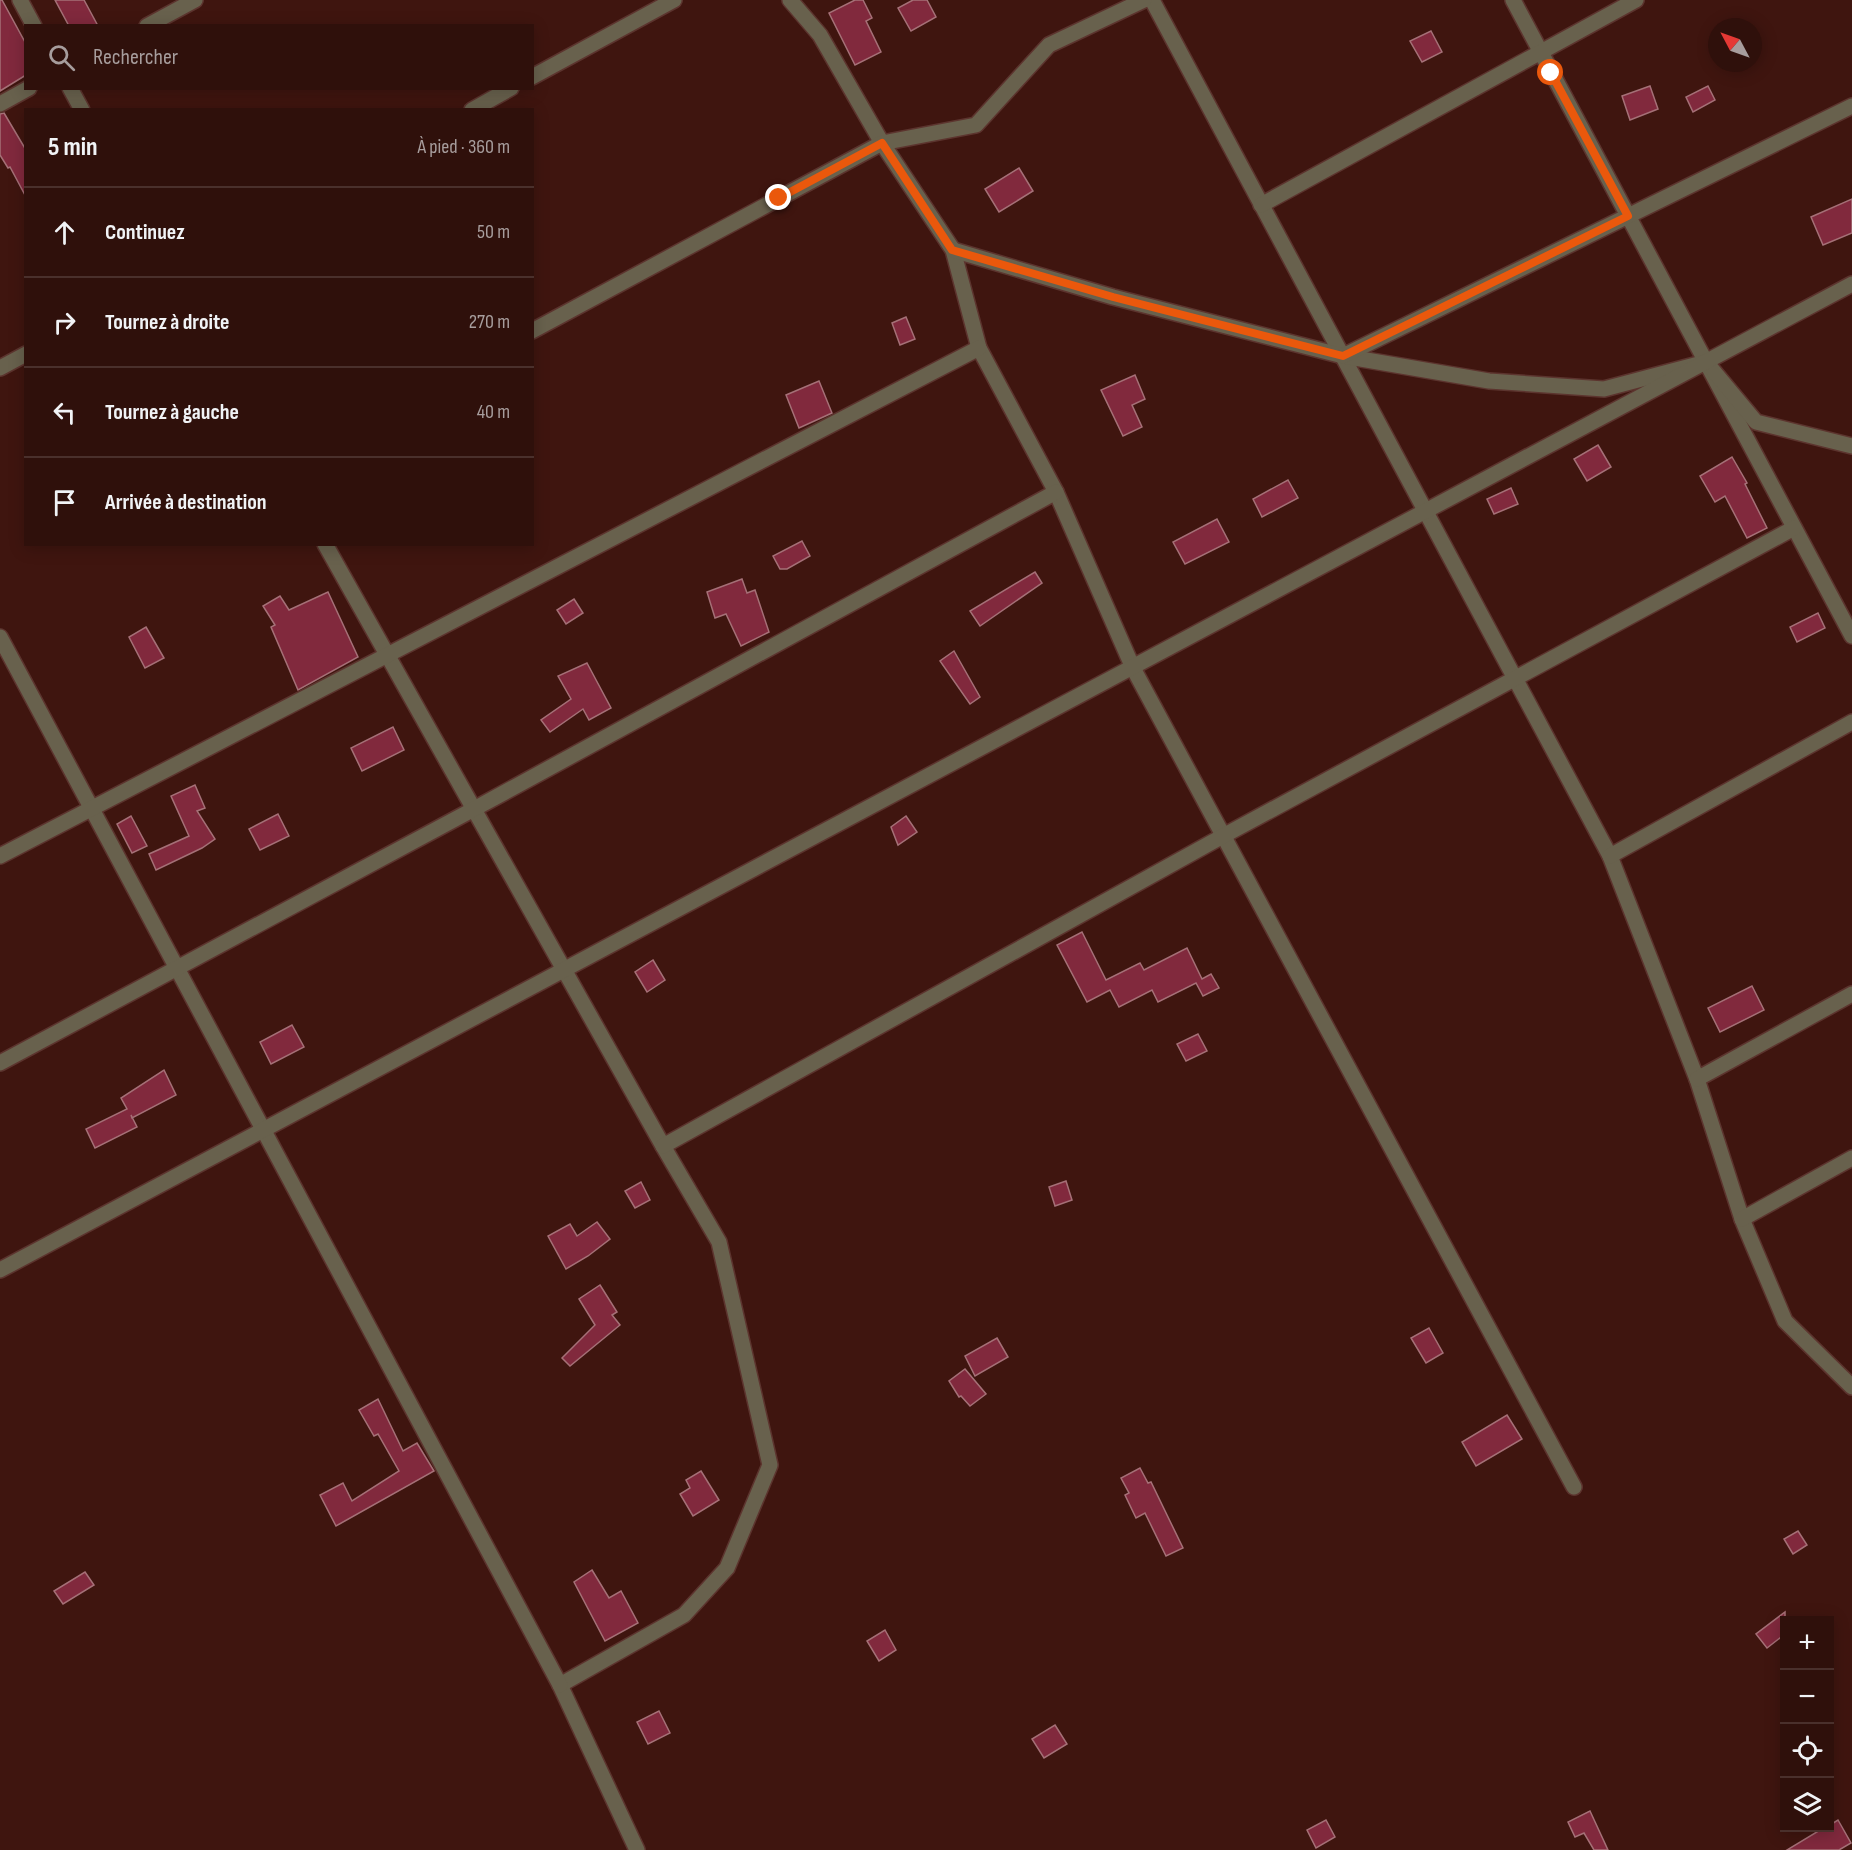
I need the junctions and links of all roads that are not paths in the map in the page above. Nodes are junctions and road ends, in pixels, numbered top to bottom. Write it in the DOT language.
graph roads {
  1 [pos="20,0"];
  2 [pos="195,0"];
  3 [pos="674,0"];
  4 [pos="790,0"];
  5 [pos="1144,0"];
  6 [pos="1152,0"];
  7 [pos="1513,0"];
  8 [pos="1636,0"];
  9 [pos="33,24"];
  10 [pos="151,24"];
  11 [pos="1540,52"];
  12 [pos="534,76"];
  13 [pos="25,90"];
  14 [pos="71,90"];
  15 [pos="507,90"];
  16 [pos="0,104"];
  17 [pos="1852,106"];
  18 [pos="81,108"];
  19 [pos="476,108"];
  20 [pos="882,143"];
  21 [pos="1261,205"];
  22 [pos="1628,216"];
  23 [pos="952,250"];
  24 [pos="1852,284"];
  25 [pos="534,330"];
  26 [pos="979,348"];
  27 [pos="24,355"];
  28 [pos="1343,356"];
  29 [pos="1706,362"];
  30 [pos="0,368"];
  31 [pos="1852,446"];
  32 [pos="1056,492"];
  33 [pos="1426,512"];
  34 [pos="1794,528"];
  35 [pos="326,546"];
  36 [pos="1852,636"];
  37 [pos="0,637"];
  38 [pos="388,656"];
  39 [pos="1133,668"];
  40 [pos="1515,678"];
  41 [pos="1852,722"];
  42 [pos="92,809"];
  43 [pos="474,809"];
  44 [pos="1223,836"];
  45 [pos="0,856"];
  46 [pos="1610,856"];
  47 [pos="177,968"];
  48 [pos="564,971"];
  49 [pos="1852,994"];
  50 [pos="0,1063"];
  51 [pos="1697,1079"];
  52 [pos="264,1131"];
  53 [pos="663,1146"];
  54 [pos="1852,1158"];
  55 [pos="1742,1219"];
  56 [pos="0,1270"];
  57 [pos="1852,1387"];
  58 [pos="1574,1487"];
  59 [pos="560,1685"];
  60 [pos="637,1850"];
  1 -- 9 [label="street"];
  2 -- 10 [label="street"];
  3 -- 12 [label="street"];
  4 -- 20 [label="street"];
  5 -- 20 [label="street"];
  6 -- 21 [label="street"];
  7 -- 11 [label="street"];
  8 -- 11 [label="street"];
  11 -- 21 [label="street"];
  11 -- 22 [label="street"];
  13 -- 16 [label="street"];
  14 -- 18 [label="street"];
  15 -- 19 [label="street"];
  17 -- 22 [label="street"];
  20 -- 23 [label="street"];
  20 -- 25 [label="street"];
  21 -- 28 [label="street"];
  22 -- 28 [label="street"];
  22 -- 29 [label="street"];
  23 -- 26 [label="street"];
  23 -- 28 [label="street"];
  24 -- 29 [label="street"];
  26 -- 32 [label="street"];
  26 -- 38 [label="street"];
  27 -- 30 [label="street"];
  28 -- 29 [label="street"];
  28 -- 33 [label="street"];
  29 -- 31 [label="street"];
  29 -- 33 [label="street"];
  29 -- 34 [label="street"];
  32 -- 39 [label="street"];
  32 -- 43 [label="street"];
  33 -- 39 [label="street"];
  33 -- 40 [label="street"];
  34 -- 36 [label="street"];
  34 -- 40 [label="street"];
  35 -- 38 [label="street"];
  37 -- 42 [label="street"];
  38 -- 42 [label="street"];
  38 -- 43 [label="street"];
  39 -- 44 [label="street"];
  39 -- 48 [label="street"];
  40 -- 44 [label="street"];
  40 -- 46 [label="street"];
  41 -- 46 [label="street"];
  42 -- 45 [label="street"];
  42 -- 47 [label="street"];
  43 -- 47 [label="street"];
  43 -- 48 [label="street"];
  44 -- 53 [label="street"];
  44 -- 58 [label="street"];
  46 -- 51 [label="street"];
  47 -- 50 [label="street"];
  47 -- 52 [label="street"];
  48 -- 52 [label="street"];
  48 -- 53 [label="street"];
  49 -- 51 [label="street"];
  51 -- 55 [label="street"];
  52 -- 56 [label="street"];
  52 -- 59 [label="street"];
  53 -- 59 [label="street"];
  54 -- 55 [label="street"];
  55 -- 57 [label="street"];
  59 -- 60 [label="street"];
}
